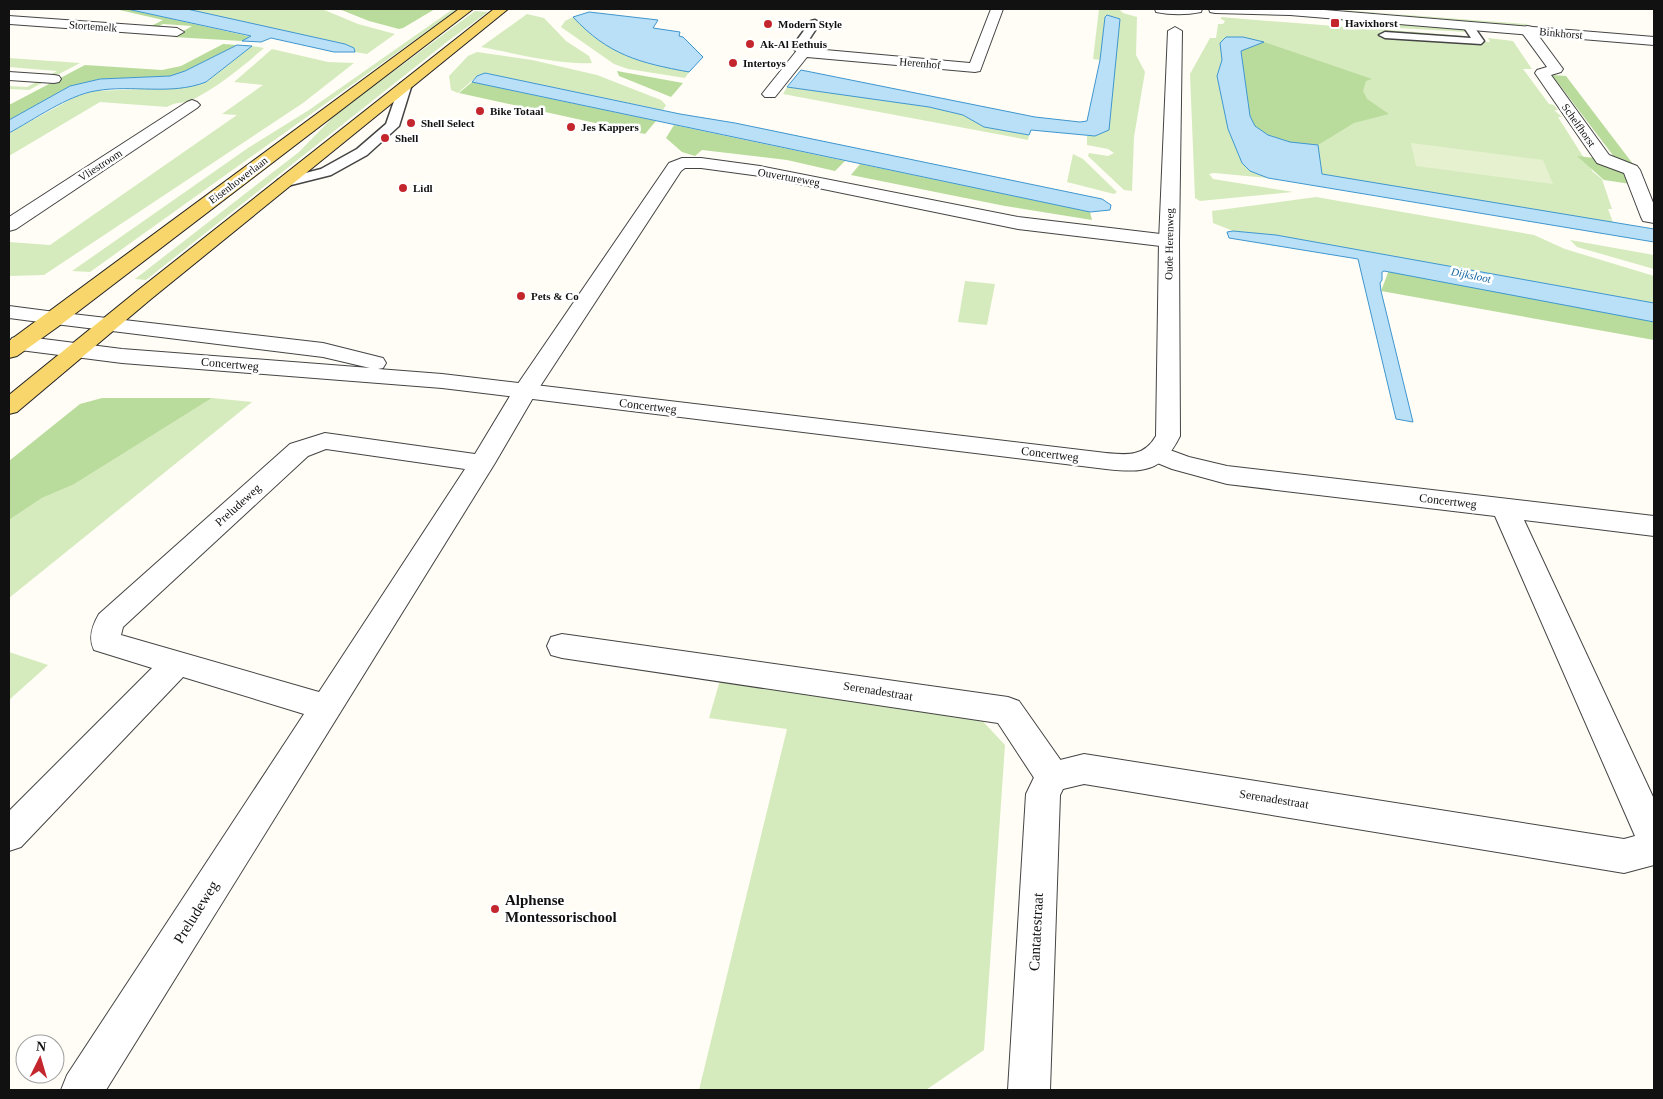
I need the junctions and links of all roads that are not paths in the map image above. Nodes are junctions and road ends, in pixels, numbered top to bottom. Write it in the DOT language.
graph roads {
  1 [pos="35,9"];
  2 [pos="997,9"];
  3 [pos="1162,9"];
  4 [pos="1196,9"];
  5 [pos="1215,9"];
  6 [pos="1268,9"];
  7 [pos="465,10"];
  8 [pos="1182,11"];
  9 [pos="1316,11"];
  10 [pos="499,12"];
  11 [pos="1289,12"];
  12 [pos="9,20"];
  13 [pos="815,23"];
  14 [pos="1468,26"];
  15 [pos="1527,30"];
  16 [pos="1175,31"];
  17 [pos="177,32"];
  18 [pos="1385,35"];
  19 [pos="1654,42"];
  20 [pos="803,52"];
  21 [pos="9,76"];
  22 [pos="54,79"];
  23 [pos="406,84"];
  24 [pos="770,94"];
  25 [pos="192,105"];
  26 [pos="283,183"];
  27 [pos="1654,218"];
  28 [pos="9,225"];
  29 [pos="1169,241"];
  30 [pos="9,312"];
  31 [pos="55,318"];
  32 [pos="108,325"];
  33 [pos="12,345"];
  34 [pos="77,351"];
  35 [pos="442,381"];
  36 [pos="525,391"];
  37 [pos="9,407"];
  38 [pos="1159,454"];
  39 [pos="482,463"];
  40 [pos="1505,508"];
  41 [pos="1654,526"];
  42 [pos="562,646"];
  43 [pos="176,664"];
  44 [pos="326,707"];
  45 [pos="1052,776"];
  46 [pos="9,835"];
  47 [pos="82,1090"];
  48 [pos="1029,1090"];
  1 -- 12 [label="street, Stortemelk"];
  2 -- 20 [label="street, Herenhof"];
  3 -- 8 [label="street"];
  3 -- 16 [label="street"];
  4 -- 8 [label="street"];
  5 -- 11 [label="street, Binkhorst"];
  6 -- 11 [label="street, Binkhorst"];
  7 -- 31 [label="main road, Eisenhowerlaan"];
  8 -- 16 [label="street, Oude Herenweg"];
  9 -- 11 [label="street, Binkhorst"];
  9 -- 14 [label="street, Binkhorst"];
  10 -- 23 [label="main road"];
  12 -- 17 [label="street, Stortemelk"];
  13 -- 20 [label="lane"];
  14 -- 15 [label="street, Binkhorst"];
  14 -- 18 [label="lane"];
  15 -- 19 [label="street, Binkhorst"];
  15 -- 27 [label="street, Schelfhorst"];
  16 -- 29 [label="street, Oude Herenweg"];
  20 -- 24 [label="street"];
  21 -- 22 [label="street"];
  23 -- 26 [label="main road"];
  23 -- 26 [label="lane"];
  25 -- 28 [label="street, Vliestroom"];
  26 -- 32 [label="main road"];
  29 -- 36 [label="street, Ouvertureweg"];
  29 -- 38 [label="street, Oude Herenweg"];
  30 -- 31 [label="street"];
  31 -- 32 [label="street, Concertweg"];
  31 -- 33 [label="main road, Eisenhowerlaan"];
  32 -- 34 [label="main road"];
  32 -- 35 [label="street, Concertweg"];
  33 -- 34 [label="street, Concertweg"];
  34 -- 35 [label="street, Concertweg"];
  34 -- 37 [label="main road"];
  35 -- 36 [label="street, Concertweg"];
  36 -- 38 [label="street, Concertweg"];
  36 -- 39 [label="street, Preludeweg"];
  38 -- 40 [label="street, Concertweg"];
  39 -- 43 [label="street, Preludeweg"];
  39 -- 44 [label="street, Preludeweg"];
  40 -- 41 [label="street, Concertweg"];
  40 -- 45 [label="street, Serenadestraat"];
  42 -- 45 [label="street, Serenadestraat"];
  43 -- 44 [label="street, Preludeweg"];
  43 -- 46 [label="street"];
  44 -- 47 [label="street, Preludeweg"];
  45 -- 48 [label="street, Cantatestraat"];
}
